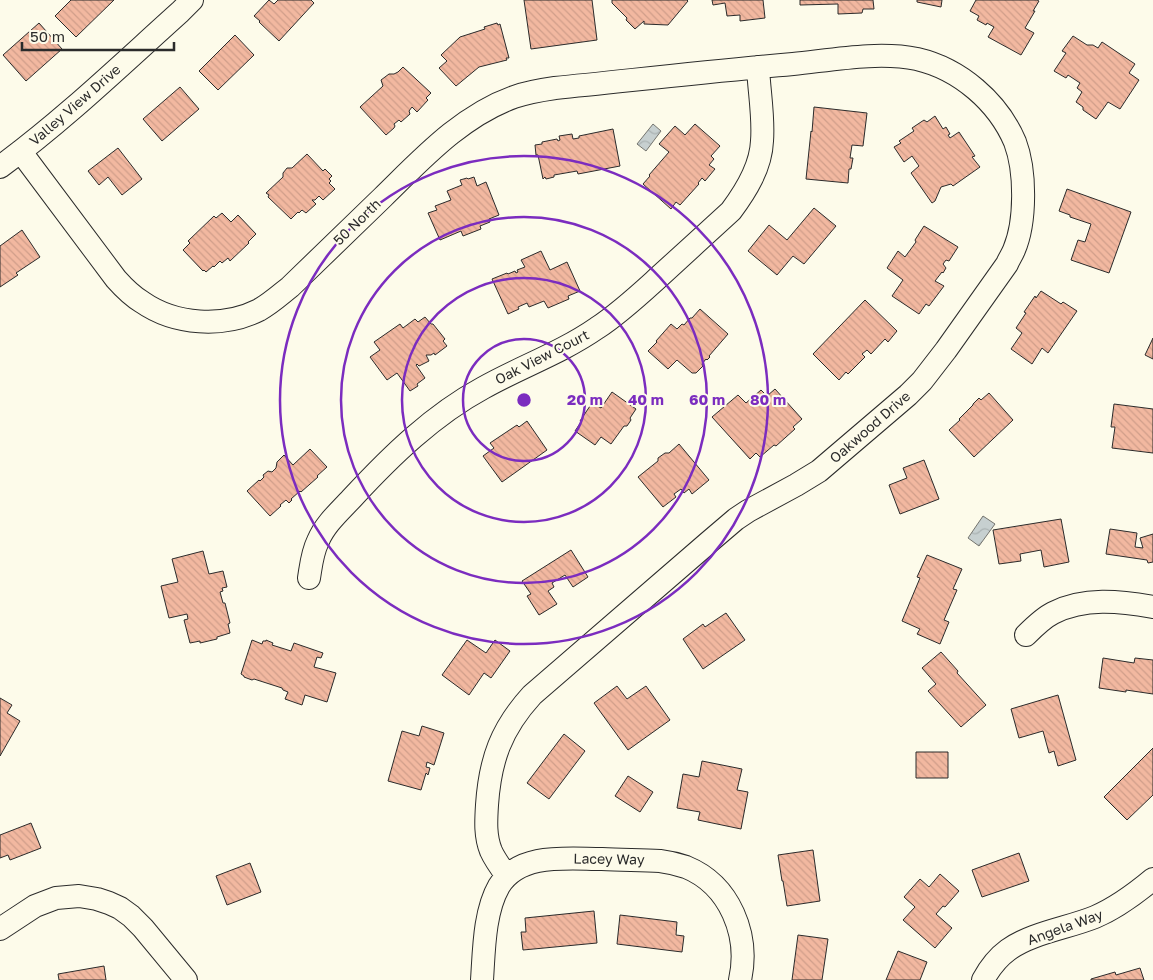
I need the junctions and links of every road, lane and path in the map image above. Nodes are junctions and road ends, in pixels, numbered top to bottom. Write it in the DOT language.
graph roads {
  1 [pos="192,0"];
  2 [pos="758,67"];
  3 [pos="21,152"];
  4 [pos="0,167"];
  5 [pos="308,578"];
  6 [pos="1153,607"];
  7 [pos="1026,635"];
  8 [pos="507,876"];
  9 [pos="1153,879"];
  10 [pos="0,929"];
  11 [pos="186,980"];
  12 [pos="482,980"];
  13 [pos="740,980"];
  14 [pos="983,980"];
  1 -- 3 [label="street, Valley View Drive"];
  2 -- 3 [label="street, 50 North"];
  2 -- 5 [label="street, Oak View Court"];
  2 -- 8 [label="street, Oakwood Drive"];
  3 -- 4 [label="street, Valley View Drive"];
  6 -- 7 [label="street"];
  8 -- 12 [label="street"];
  8 -- 13 [label="street, Lacey Way"];
  9 -- 14 [label="street, Angela Way"];
  10 -- 11 [label="street"];
}
